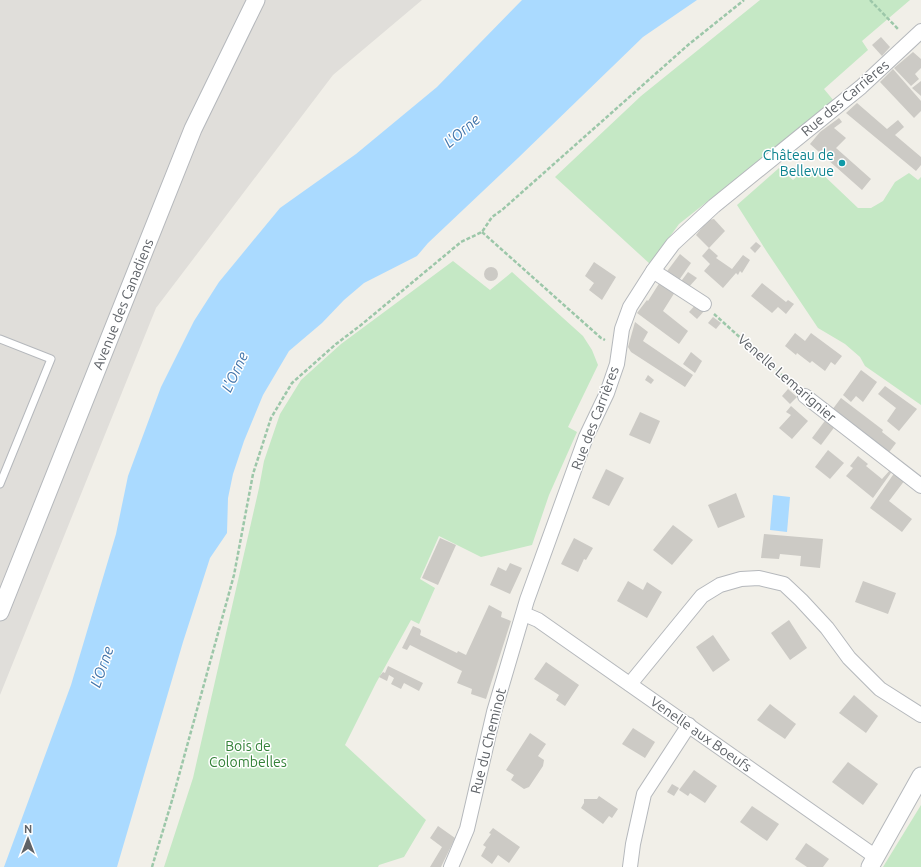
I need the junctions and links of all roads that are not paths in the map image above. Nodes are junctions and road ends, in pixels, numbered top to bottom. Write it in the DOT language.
graph roads {
  1 [pos="256,0"];
  2 [pos="921,32"];
  3 [pos="653,271"];
  4 [pos="704,304"];
  5 [pos="0,338"];
  6 [pos="805,396"];
  7 [pos="0,484"];
  8 [pos="921,486"];
  9 [pos="0,612"];
  10 [pos="524,614"];
  11 [pos="630,684"];
  12 [pos="921,715"];
  13 [pos="689,725"];
  14 [pos="921,776"];
  15 [pos="873,862"];
  16 [pos="451,867"];
  17 [pos="630,867"];
  1 -- 9 [label="street, Avenue des Canadiens"];
  2 -- 3 [label="street, Rue des Carrières"];
  3 -- 4 [label="street"];
  3 -- 10 [label="street, Rue des Carrières"];
  5 -- 7 [label="lane"];
  6 -- 8 [label="street, Venelle Lemarignier"];
  10 -- 11 [label="street, Venelle aux Boeufs"];
  10 -- 16 [label="street, Rue du Cheminot"];
  11 -- 12 [label="street"];
  11 -- 13 [label="street, Venelle aux Boeufs"];
  13 -- 15 [label="street, Venelle aux Boeufs"];
  13 -- 17 [label="street"];
  14 -- 15 [label="street"];
}
